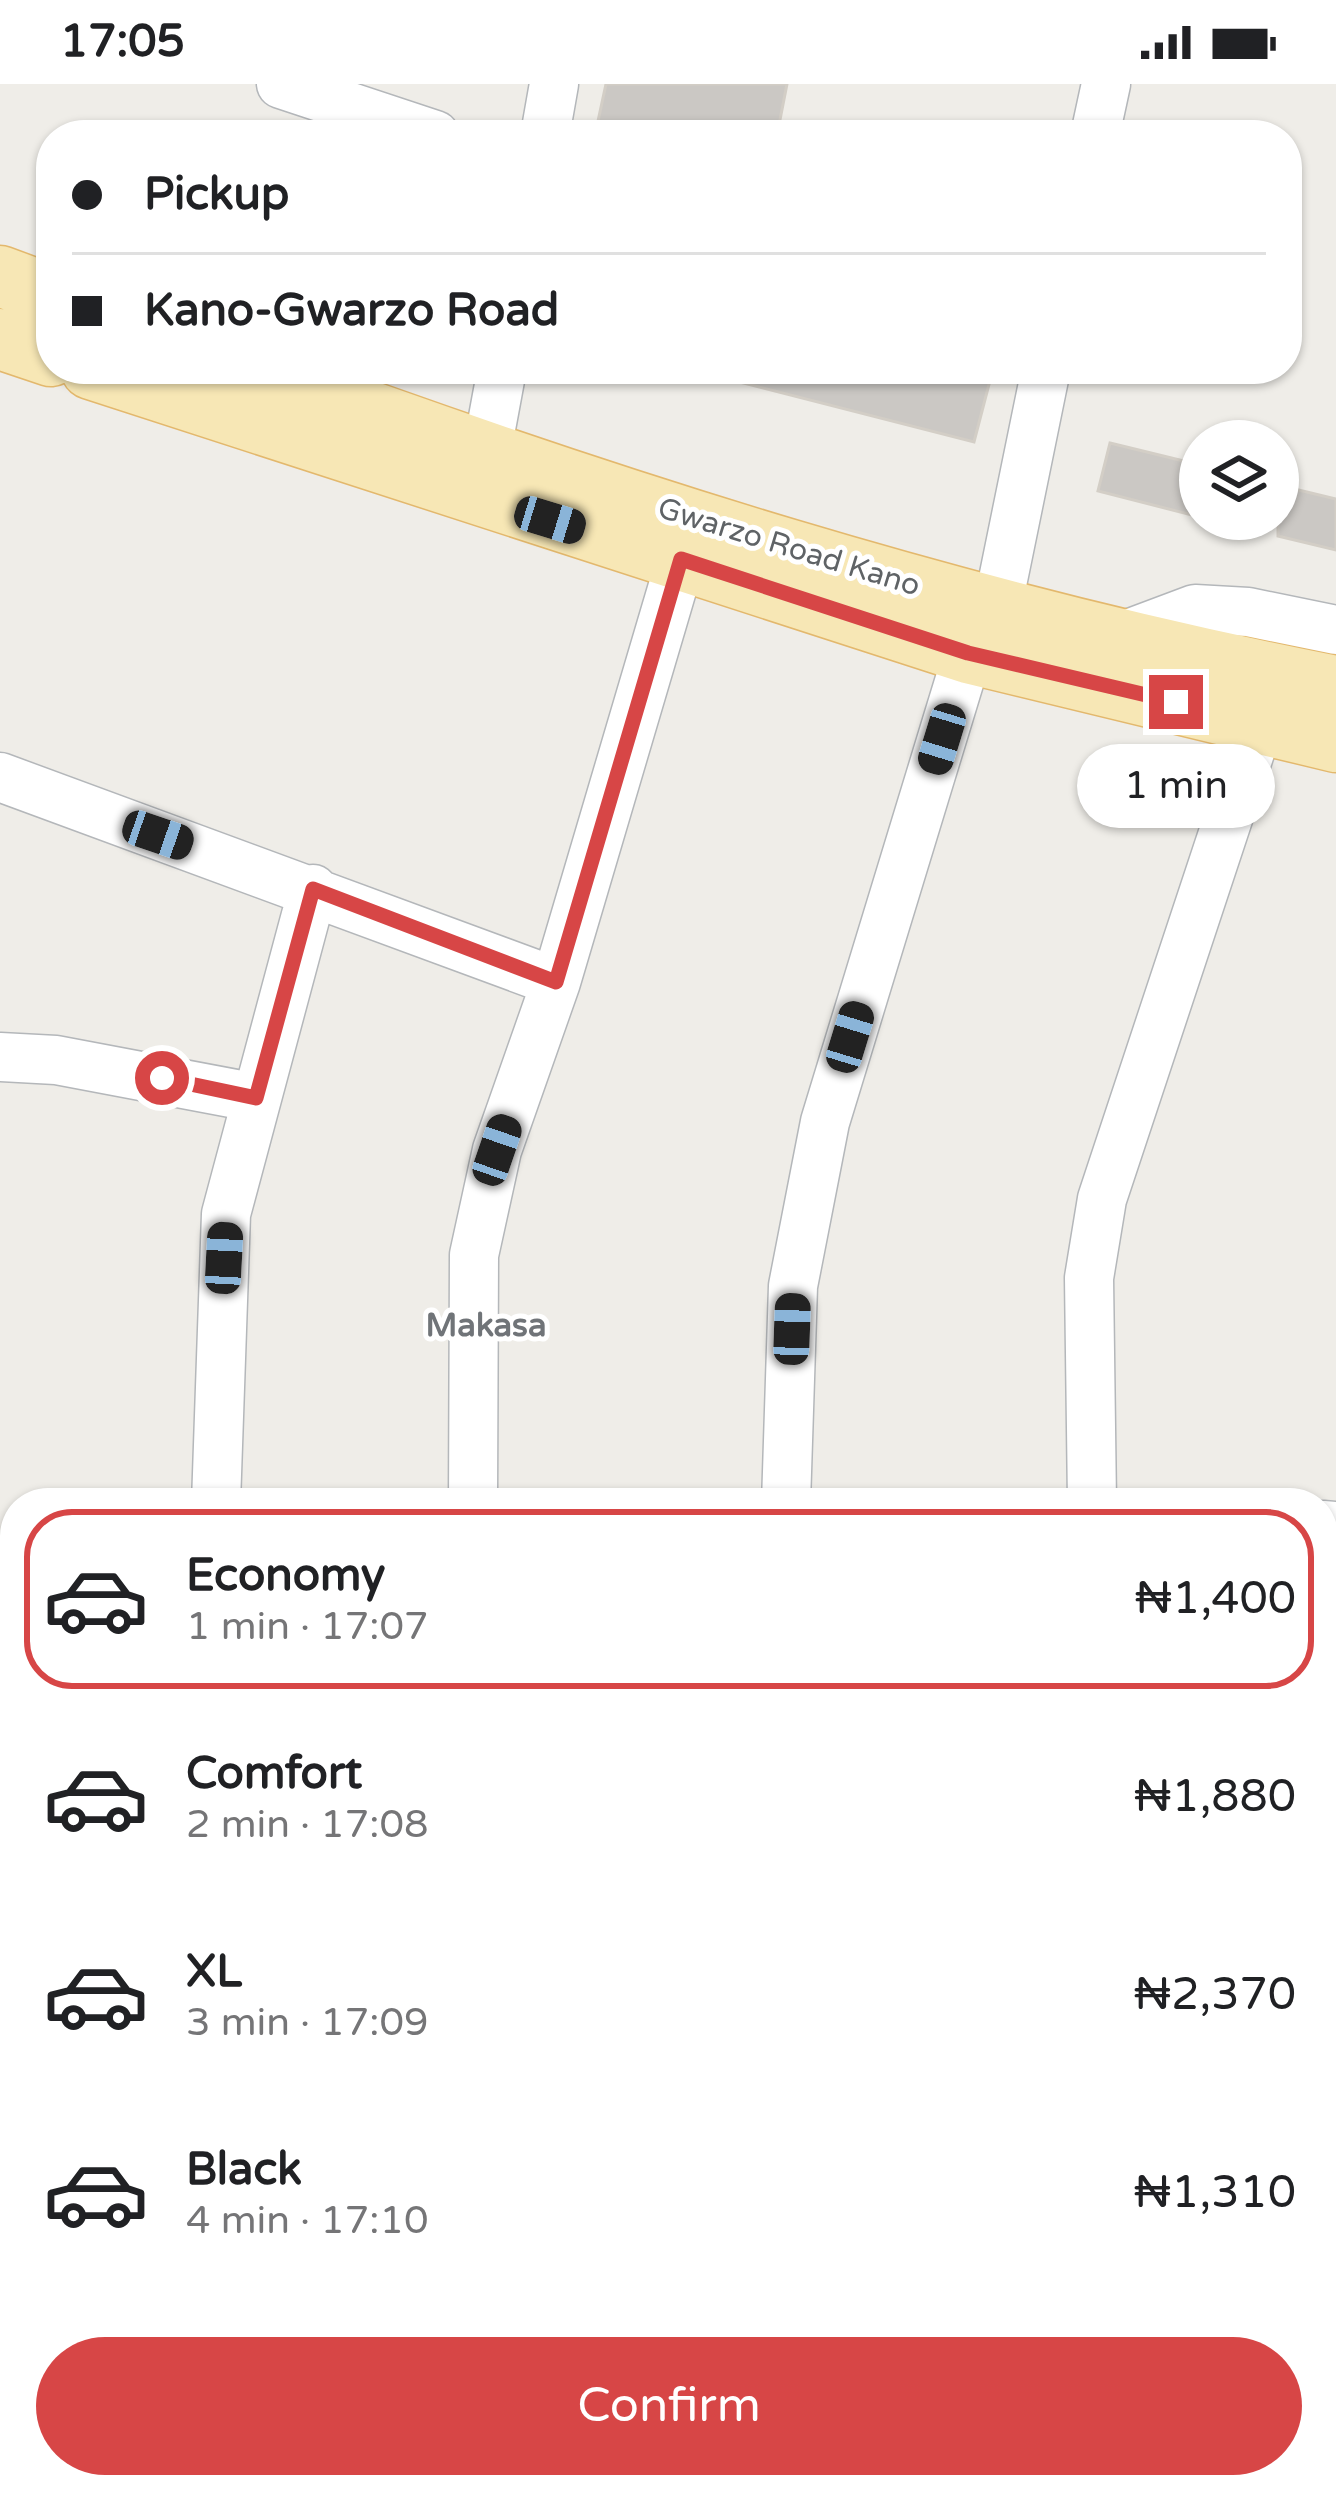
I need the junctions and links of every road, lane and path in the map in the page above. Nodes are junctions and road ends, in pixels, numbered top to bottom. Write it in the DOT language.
graph roads {
  1 [pos="281,84"];
  2 [pos="554,84"];
  3 [pos="1106,84"];
  4 [pos="390,120"];
  5 [pos="548,120"];
  6 [pos="1098,120"];
  7 [pos="0,276"];
  8 [pos="36,289"];
  9 [pos="0,339"];
  10 [pos="36,351"];
  11 [pos="138,384"];
  12 [pos="297,384"];
  13 [pos="499,384"];
  14 [pos="1042,384"];
  15 [pos="488,450"];
  16 [pos="681,559"];
  17 [pos="1336,630"];
  18 [pos="982,631"];
  19 [pos="1115,639"];
  20 [pos="1336,686"];
  21 [pos="1260,722"];
  22 [pos="1336,742"];
  23 [pos="0,777"];
  24 [pos="313,889"];
  25 [pos="556,982"];
  26 [pos="0,1057"];
  27 [pos="256,1098"];
  28 [pos="217,1488"];
  29 [pos="473,1488"];
  30 [pos="786,1488"];
  31 [pos="1093,1488"];
  1 -- 4 [label="street"];
  2 -- 5 [label="street"];
  3 -- 6 [label="street"];
  7 -- 8 [label="main road"];
  9 -- 10 [label="main road"];
  11 -- 16 [label="main road"];
  12 -- 15 [label="main road, Gwarzo Road Kano"];
  13 -- 15 [label="street"];
  14 -- 18 [label="street"];
  15 -- 18 [label="main road, Gwarzo Road Kano"];
  16 -- 18 [label="main road"];
  16 -- 25 [label="street"];
  17 -- 19 [label="street"];
  18 -- 19 [label="main road, Gwarzo Road Kano"];
  18 -- 21 [label="main road"];
  18 -- 30 [label="street"];
  19 -- 20 [label="main road, Gwarzo Road Kano"];
  21 -- 22 [label="main road"];
  21 -- 31 [label="street"];
  23 -- 24 [label="street"];
  24 -- 25 [label="street"];
  24 -- 27 [label="street"];
  25 -- 29 [label="street"];
  26 -- 27 [label="street"];
  27 -- 28 [label="street"];
}
